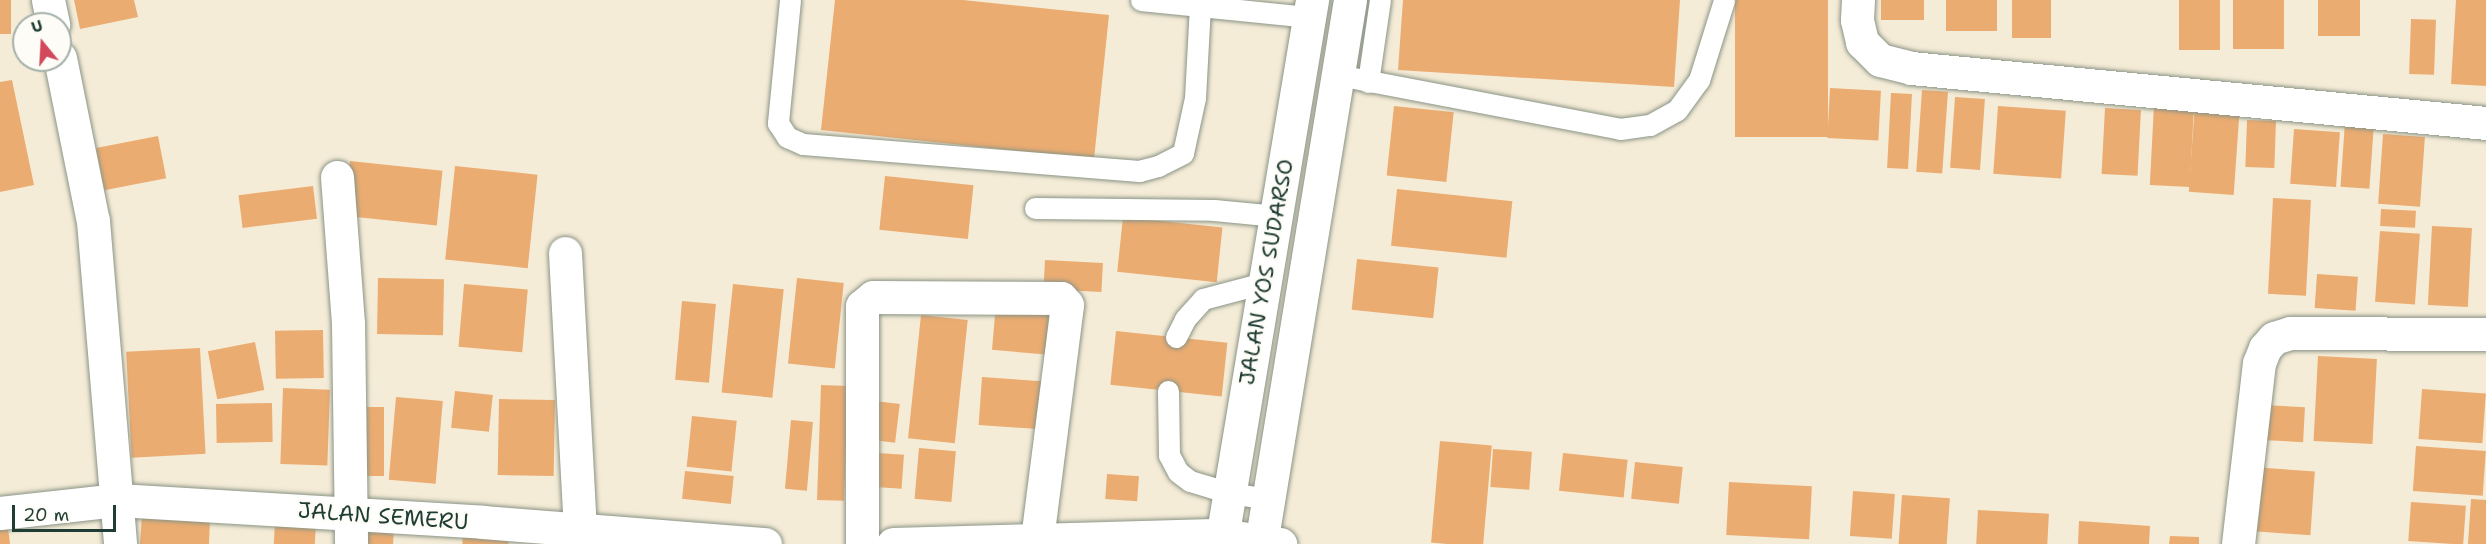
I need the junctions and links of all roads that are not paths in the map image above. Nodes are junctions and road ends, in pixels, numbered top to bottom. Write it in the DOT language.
graph roads {
  1 [pos="790,0"];
  2 [pos="1140,0"];
  3 [pos="1350,0"];
  4 [pos="1380,0"];
  5 [pos="1725,0"];
  6 [pos="1858,0"];
  7 [pos="1200,6"];
  8 [pos="1310,8"];
  9 [pos="63,72"];
  10 [pos="1353,79"];
  11 [pos="2486,123"];
  12 [pos="337,177"];
  13 [pos="1035,208"];
  14 [pos="1277,216"];
  15 [pos="565,253"];
  16 [pos="1263,283"];
  17 [pos="2486,334"];
  18 [pos="1176,337"];
  19 [pos="1168,391"];
  20 [pos="1230,493"];
  21 [pos="1268,499"];
  22 [pos="118,500"];
  23 [pos="0,513"];
  24 [pos="352,529"];
  25 [pos="593,536"];
  26 [pos="1221,539"];
  27 [pos="1037,540"];
  28 [pos="1268,543"];
  29 [pos="120,544"];
  30 [pos="765,544"];
  31 [pos="862,544"];
  32 [pos="893,544"];
  33 [pos="2238,544"];
  1 -- 7 [label="lane"];
  2 -- 7 [label="lane"];
  3 -- 10 [label="main road, JALAN YOS SUDARSO"];
  4 -- 10 [label="lane"];
  5 -- 10 [label="lane"];
  6 -- 11 [label="main road"];
  7 -- 8 [label="lane"];
  8 -- 14 [label="main road, JALAN YOS SUDARSO"];
  9 -- 22 [label="main road"];
  10 -- 21 [label="main road, JALAN YOS SUDARSO"];
  12 -- 24 [label="main road"];
  13 -- 14 [label="lane"];
  14 -- 16 [label="main road, JALAN YOS SUDARSO"];
  15 -- 25 [label="main road"];
  16 -- 18 [label="lane"];
  16 -- 20 [label="main road, JALAN YOS SUDARSO"];
  17 -- 33 [label="main road"];
  19 -- 20 [label="lane"];
  20 -- 21 [label="lane"];
  20 -- 26 [label="main road, JALAN YOS SUDARSO"];
  21 -- 28 [label="main road, JALAN YOS SUDARSO"];
  22 -- 23 [label="main road, JALAN SEMERU"];
  22 -- 24 [label="main road, JALAN SEMERU"];
  22 -- 29 [label="main road"];
  24 -- 25 [label="main road, JALAN SEMERU"];
  25 -- 30 [label="main road, JALAN SEMERU"];
  26 -- 27 [label="main road"];
  26 -- 28 [label="main road"];
  27 -- 31 [label="main road"];
  27 -- 32 [label="main road"];
}
